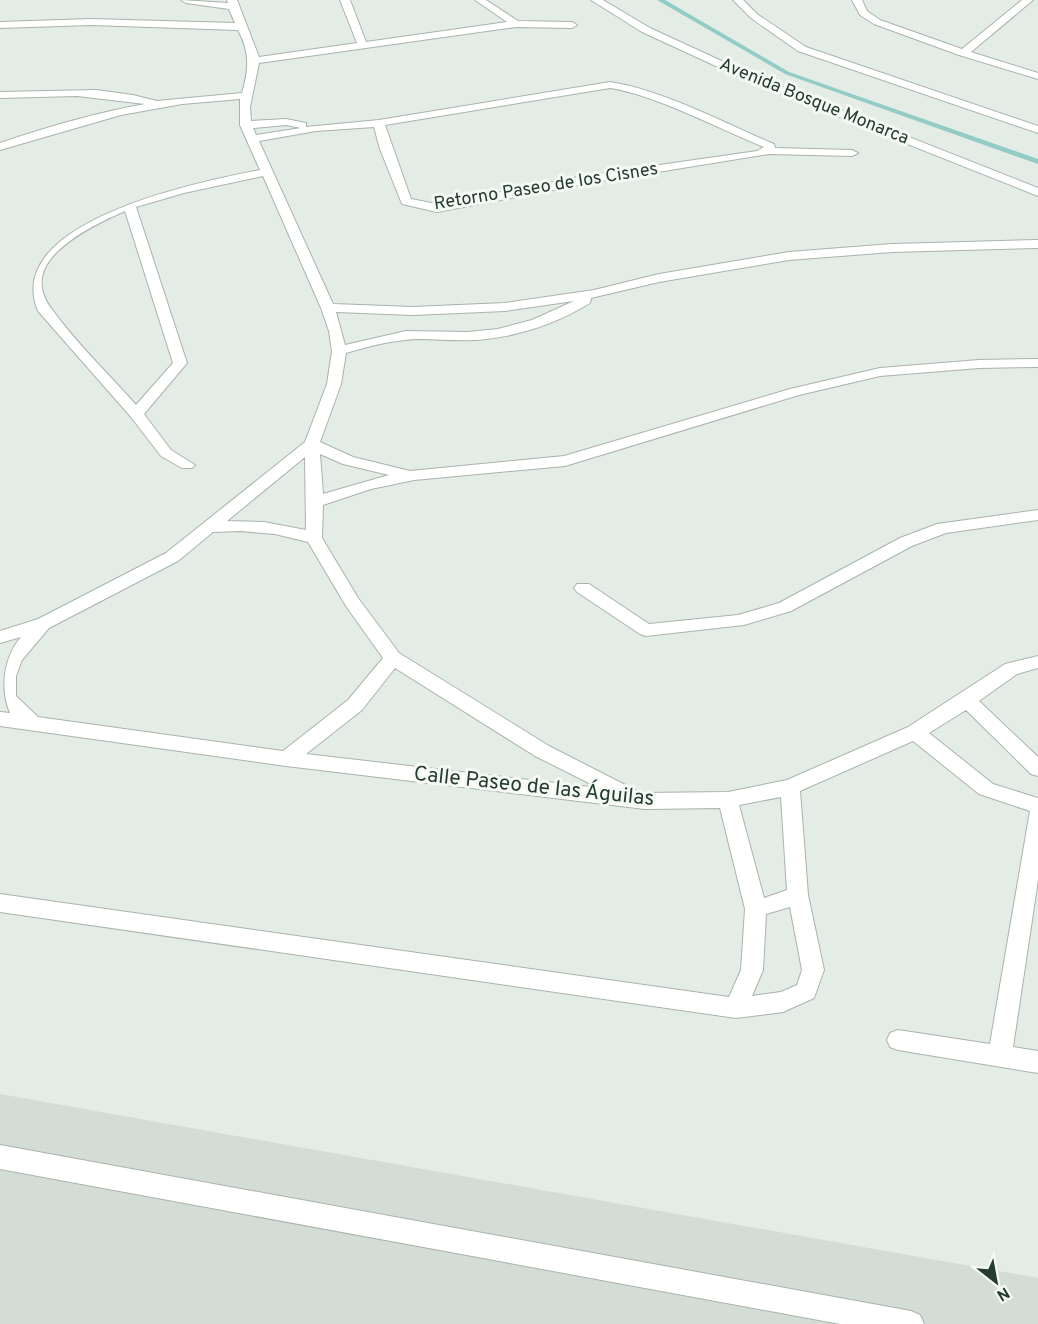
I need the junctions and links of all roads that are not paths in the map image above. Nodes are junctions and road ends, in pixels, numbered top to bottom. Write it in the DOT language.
graph roads {
  1 [pos="186,0"];
  2 [pos="345,0"];
  3 [pos="480,0"];
  4 [pos="596,0"];
  5 [pos="738,0"];
  6 [pos="857,0"];
  7 [pos="1028,0"];
  8 [pos="232,4"];
  9 [pos="0,19"];
  10 [pos="24,24"];
  11 [pos="516,24"];
  12 [pos="0,25"];
  13 [pos="572,25"];
  14 [pos="245,30"];
  15 [pos="363,47"];
  16 [pos="963,53"];
  17 [pos="253,55"];
  18 [pos="1038,76"];
  19 [pos="0,95"];
  20 [pos="244,101"];
  21 [pos="160,104"];
  22 [pos="379,123"];
  23 [pos="246,125"];
  24 [pos="316,128"];
  25 [pos="1038,130"];
  26 [pos="251,139"];
  27 [pos="0,147"];
  28 [pos="768,151"];
  29 [pos="852,153"];
  30 [pos="268,177"];
  31 [pos="1038,192"];
  32 [pos="130,206"];
  33 [pos="1038,244"];
  34 [pos="594,294"];
  35 [pos="328,308"];
  36 [pos="413,311"];
  37 [pos="415,335"];
  38 [pos="339,351"];
  39 [pos="1038,363"];
  40 [pos="136,414"];
  41 [pos="312,444"];
  42 [pos="187,465"];
  43 [pos="414,475"];
  44 [pos="315,502"];
  45 [pos="1038,515"];
  46 [pos="213,526"];
  47 [pos="314,538"];
  48 [pos="583,588"];
  49 [pos="44,622"];
  50 [pos="0,638"];
  51 [pos="393,658"];
  52 [pos="1038,662"];
  53 [pos="968,700"];
  54 [pos="0,719"];
  55 [pos="33,724"];
  56 [pos="915,732"];
  57 [pos="286,759"];
  58 [pos="1038,769"];
  59 [pos="790,787"];
  60 [pos="728,800"];
  61 [pos="645,801"];
  62 [pos="1038,806"];
  63 [pos="1038,814"];
  64 [pos="798,895"];
  65 [pos="0,903"];
  66 [pos="756,909"];
  67 [pos="736,1008"];
  68 [pos="898,1041"];
  69 [pos="1000,1056"];
  70 [pos="1038,1062"];
  71 [pos="0,1156"];
  72 [pos="910,1324"];
  1 -- 8 [label="street"];
  2 -- 15 [label="street"];
  3 -- 11 [label="street"];
  4 -- 31 [label="street, Avenida Bosque Monarca"];
  5 -- 25 [label="street"];
  6 -- 16 [label="street"];
  7 -- 16 [label="street"];
  8 -- 14 [label="street"];
  9 -- 10 [label="street"];
  10 -- 12 [label="street"];
  10 -- 14 [label="street"];
  11 -- 13 [label="street"];
  11 -- 15 [label="street"];
  14 -- 17 [label="street"];
  15 -- 17 [label="street"];
  16 -- 18 [label="street"];
  17 -- 20 [label="street"];
  19 -- 21 [label="street"];
  20 -- 21 [label="street"];
  20 -- 23 [label="street"];
  21 -- 27 [label="street"];
  22 -- 24 [label="street"];
  22 -- 28 [label="street"];
  22 -- 28 [label="street, Retorno Paseo de los Cisnes"];
  23 -- 24 [label="street"];
  23 -- 26 [label="street"];
  24 -- 26 [label="street"];
  26 -- 30 [label="street"];
  28 -- 29 [label="street, Retorno Paseo de los Cisnes"];
  30 -- 32 [label="street"];
  30 -- 35 [label="street"];
  32 -- 40 [label="street"];
  32 -- 40 [label="street"];
  33 -- 34 [label="street"];
  34 -- 36 [label="street"];
  34 -- 37 [label="street"];
  35 -- 36 [label="street"];
  35 -- 38 [label="street"];
  36 -- 37 [label="street"];
  37 -- 38 [label="street"];
  38 -- 41 [label="street"];
  39 -- 43 [label="street"];
  40 -- 42 [label="street"];
  41 -- 43 [label="street"];
  41 -- 44 [label="street"];
  41 -- 46 [label="street"];
  43 -- 44 [label="street"];
  44 -- 47 [label="street"];
  45 -- 48 [label="street"];
  46 -- 47 [label="street"];
  46 -- 49 [label="street"];
  47 -- 51 [label="street"];
  49 -- 50 [label="street"];
  49 -- 55 [label="street"];
  51 -- 57 [label="street"];
  51 -- 61 [label="street"];
  52 -- 53 [label="street, Calle Paseo de las Águilas"];
  53 -- 56 [label="street, Calle Paseo de las Águilas"];
  53 -- 58 [label="street"];
  54 -- 55 [label="street, Calle Paseo de las Águilas"];
  55 -- 57 [label="street, Calle Paseo de las Águilas"];
  56 -- 59 [label="street, Calle Paseo de las Águilas"];
  56 -- 62 [label="street"];
  57 -- 61 [label="street, Calle Paseo de las Águilas"];
  59 -- 60 [label="street, Calle Paseo de las Águilas"];
  59 -- 64 [label="street"];
  60 -- 61 [label="street, Calle Paseo de las Águilas"];
  60 -- 66 [label="street"];
  63 -- 69 [label="street"];
  64 -- 66 [label="street"];
  64 -- 67 [label="street"];
  65 -- 67 [label="street"];
  66 -- 67 [label="street"];
  68 -- 69 [label="street"];
  69 -- 70 [label="street"];
  71 -- 72 [label="street"];
}
